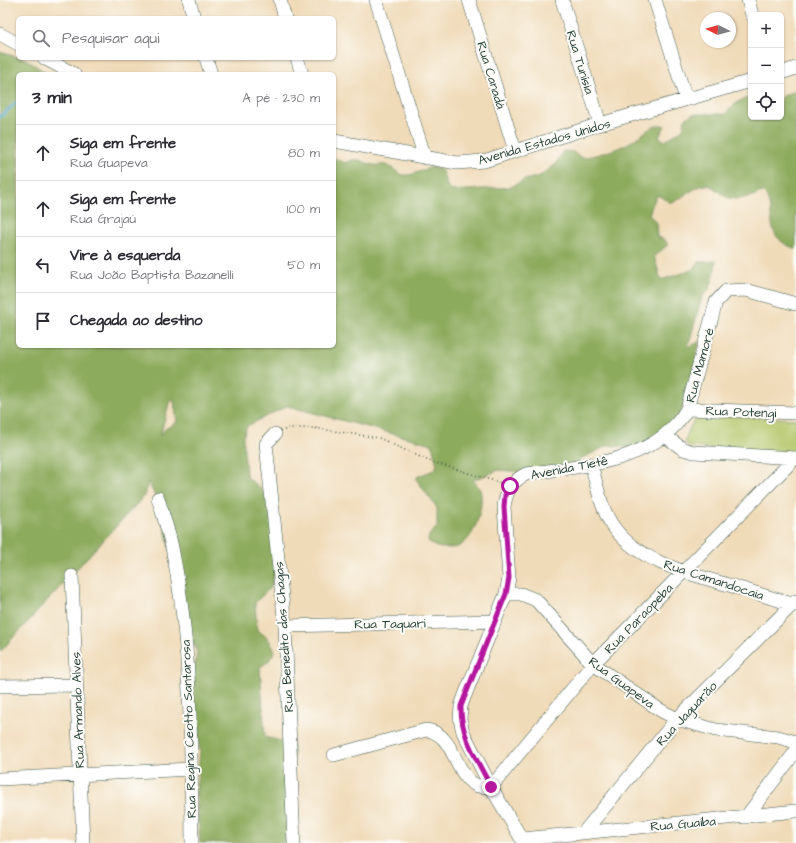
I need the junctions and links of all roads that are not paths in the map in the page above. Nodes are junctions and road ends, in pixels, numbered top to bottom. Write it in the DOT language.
graph roads {
  1 [pos="189,0"];
  2 [pos="280,0"];
  3 [pos="376,0"];
  4 [pos="469,0"];
  5 [pos="562,0"];
  6 [pos="655,0"];
  7 [pos="748,0"];
  8 [pos="751,12"];
  9 [pos="193,16"];
  10 [pos="284,16"];
  11 [pos="0,34"];
  12 [pos="16,43"];
  13 [pos="48,60"];
  14 [pos="207,60"];
  15 [pos="298,60"];
  16 [pos="796,68"];
  17 [pos="784,71"];
  18 [pos="70,72"];
  19 [pos="210,72"];
  20 [pos="301,72"];
  21 [pos="748,82"];
  22 [pos="686,99"];
  23 [pos="600,124"];
  24 [pos="336,142"];
  25 [pos="515,151"];
  26 [pos="425,158"];
  27 [pos="796,304"];
  28 [pos="687,409"];
  29 [pos="796,413"];
  30 [pos="274,434"];
  31 [pos="665,436"];
  32 [pos="796,458"];
  33 [pos="591,464"];
  34 [pos="158,498"];
  35 [pos="683,571"];
  36 [pos="72,576"];
  37 [pos="506,594"];
  38 [pos="795,603"];
  39 [pos="495,621"];
  40 [pos="285,626"];
  41 [pos="593,664"];
  42 [pos="76,684"];
  43 [pos="0,686"];
  44 [pos="677,719"];
  45 [pos="796,742"];
  46 [pos="796,751"];
  47 [pos="334,755"];
  48 [pos="191,769"];
  49 [pos="80,776"];
  50 [pos="0,779"];
  51 [pos="491,787"];
  52 [pos="796,811"];
  53 [pos="746,817"];
  54 [pos="584,832"];
  55 [pos="523,841"];
  56 [pos="82,843"];
  57 [pos="192,843"];
  58 [pos="294,843"];
  1 -- 9 [label="street"];
  2 -- 10 [label="street"];
  3 -- 26 [label="street"];
  4 -- 25 [label="street, Rua Canadá"];
  5 -- 23 [label="street, Rua Tunísia"];
  6 -- 22 [label="street"];
  7 -- 8 [label="street"];
  11 -- 12 [label="street"];
  13 -- 18 [label="street"];
  14 -- 19 [label="street"];
  15 -- 20 [label="street"];
  16 -- 17 [label="street"];
  21 -- 22 [label="street, Avenida Estados Unidos"];
  22 -- 23 [label="street, Avenida Estados Unidos"];
  23 -- 25 [label="street, Avenida Estados Unidos"];
  24 -- 26 [label="street, Avenida Estados Unidos"];
  25 -- 26 [label="street, Avenida Estados Unidos"];
  27 -- 28 [label="street, Rua Mamoré"];
  28 -- 29 [label="street, Rua Potengi"];
  28 -- 31 [label="street, Rua Mamoré"];
  30 -- 40 [label="street, Rua Benedito das Chagas"];
  31 -- 32 [label="street"];
  31 -- 33 [label="street, Avenida Tietê"];
  32 -- 35 [label="street, Rua Paraopeba"];
  33 -- 35 [label="street, Rua Camandocaia"];
  33 -- 37 [label="street, Avenida Tietê"];
  34 -- 48 [label="street, Rua Regina Ceotto Santarosa"];
  35 -- 38 [label="street, Rua Camandocaia"];
  35 -- 41 [label="street, Rua Paraopeba"];
  36 -- 42 [label="street, Rua Armando Alves"];
  37 -- 39 [label="street"];
  37 -- 41 [label="street, Rua Guapeva"];
  38 -- 44 [label="street, Rua Jaguarão"];
  39 -- 40 [label="street, Rua Taquari"];
  39 -- 51 [label="street"];
  40 -- 58 [label="street, Rua Benedito das Chagas"];
  41 -- 44 [label="street, Rua Guapeva"];
  41 -- 51 [label="street, Rua Paraopeba"];
  42 -- 43 [label="street"];
  42 -- 49 [label="street, Rua Armando Alves"];
  44 -- 45 [label="street, Rua Guapeva"];
  44 -- 54 [label="street, Rua Jaguarão"];
  46 -- 53 [label="street"];
  47 -- 51 [label="street"];
  48 -- 49 [label="street"];
  48 -- 57 [label="street, Rua Regina Ceotto Santarosa"];
  49 -- 50 [label="street"];
  49 -- 56 [label="street, Rua Armando Alves"];
  51 -- 55 [label="street"];
  52 -- 53 [label="street, Rua Guaíba"];
  53 -- 54 [label="street, Rua Guaíba"];
  54 -- 55 [label="street, Rua Guaíba"];
}
